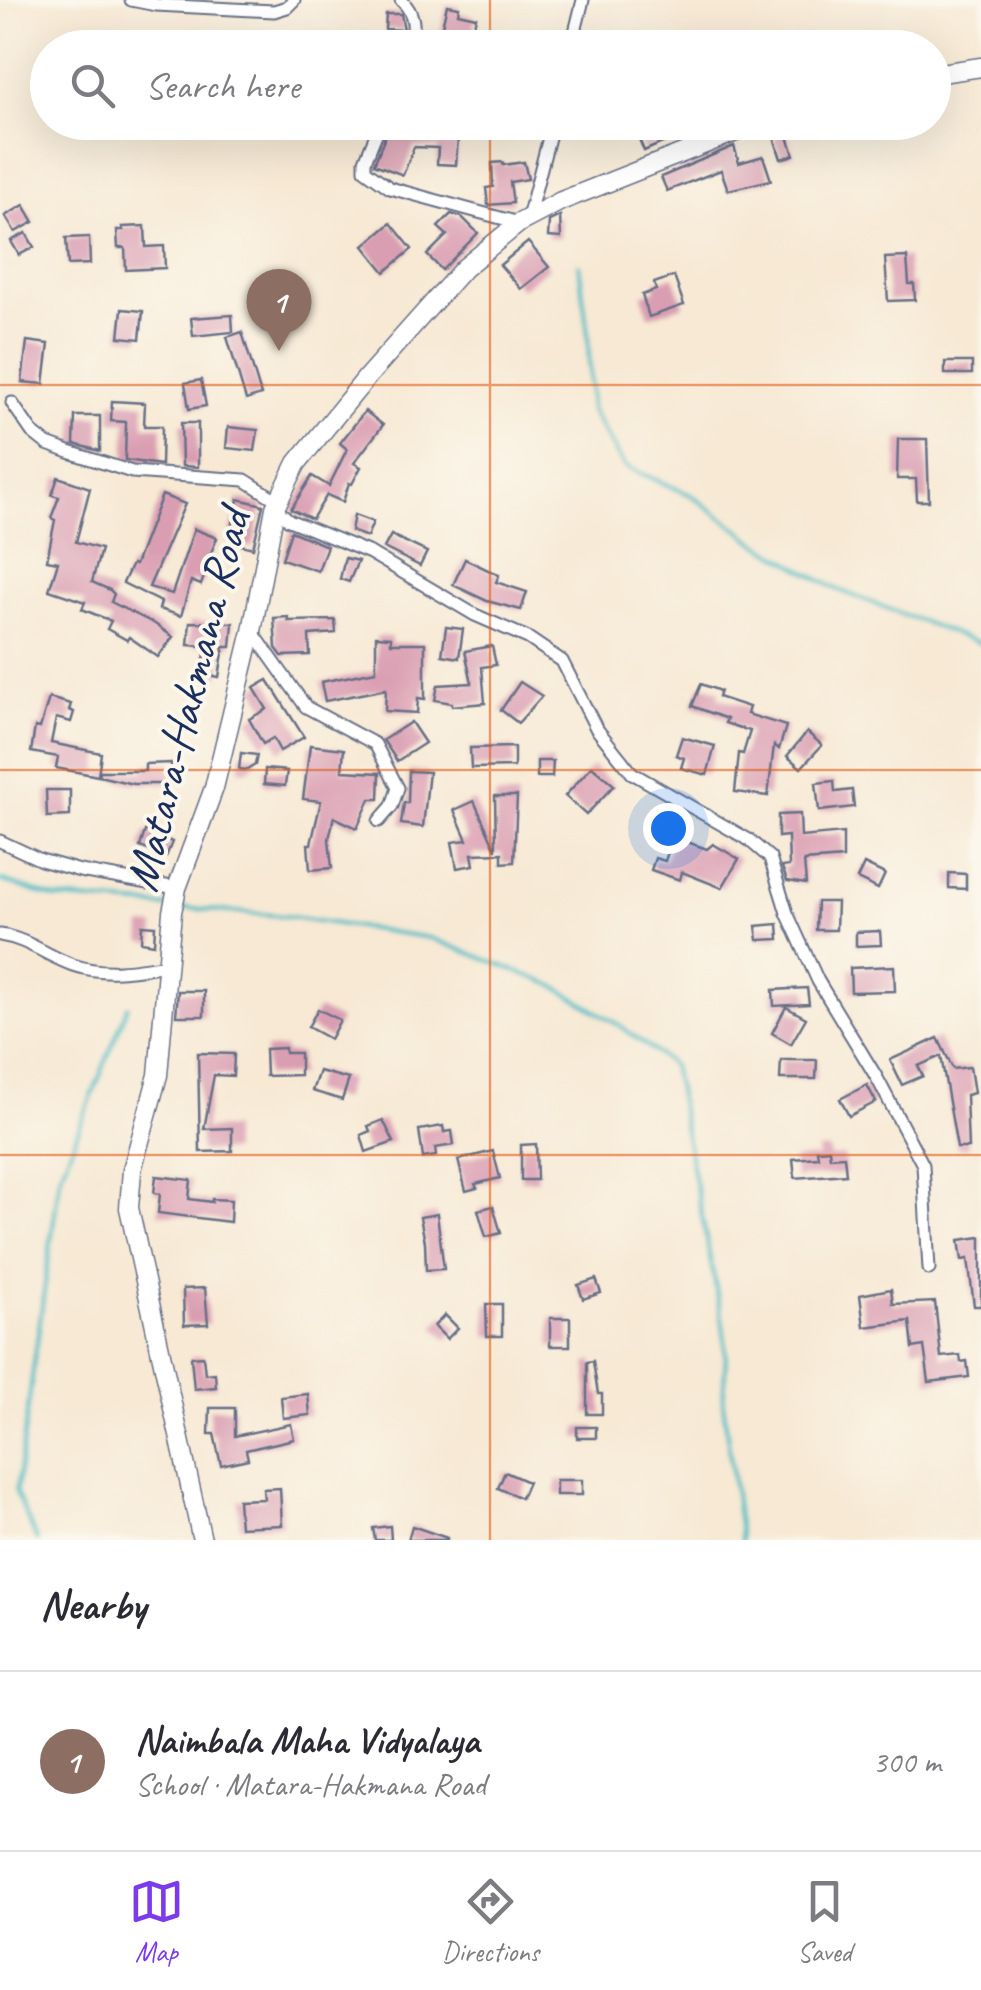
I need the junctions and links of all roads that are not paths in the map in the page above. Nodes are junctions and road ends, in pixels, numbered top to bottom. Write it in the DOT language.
graph roads {
  1 [pos="132,0"];
  2 [pos="294,0"];
  3 [pos="401,0"];
  4 [pos="584,0"];
  5 [pos="414,30"];
  6 [pos="576,30"];
  7 [pos="981,67"];
  8 [pos="951,71"];
  9 [pos="373,140"];
  10 [pos="547,140"];
  11 [pos="716,140"];
  12 [pos="524,220"];
  13 [pos="12,404"];
  14 [pos="276,505"];
  15 [pos="252,630"];
  16 [pos="378,821"];
  17 [pos="0,841"];
  18 [pos="177,888"];
  19 [pos="0,935"];
  20 [pos="167,965"];
  21 [pos="928,1269"];
  22 [pos="202,1540"];
  1 -- 2 [label="street"];
  3 -- 5 [label="street"];
  4 -- 6 [label="street"];
  7 -- 8 [label="main road"];
  9 -- 12 [label="street"];
  10 -- 12 [label="street"];
  11 -- 12 [label="main road, Matara-Hakmana Road"];
  12 -- 14 [label="main road, Matara-Hakmana Road"];
  13 -- 14 [label="street"];
  14 -- 15 [label="main road, Matara-Hakmana Road"];
  14 -- 21 [label="street"];
  15 -- 16 [label="street"];
  15 -- 18 [label="main road, Matara-Hakmana Road"];
  17 -- 18 [label="street"];
  18 -- 20 [label="main road, Matara-Hakmana Road"];
  19 -- 20 [label="street"];
  20 -- 22 [label="main road, Matara-Hakmana Road"];
}
